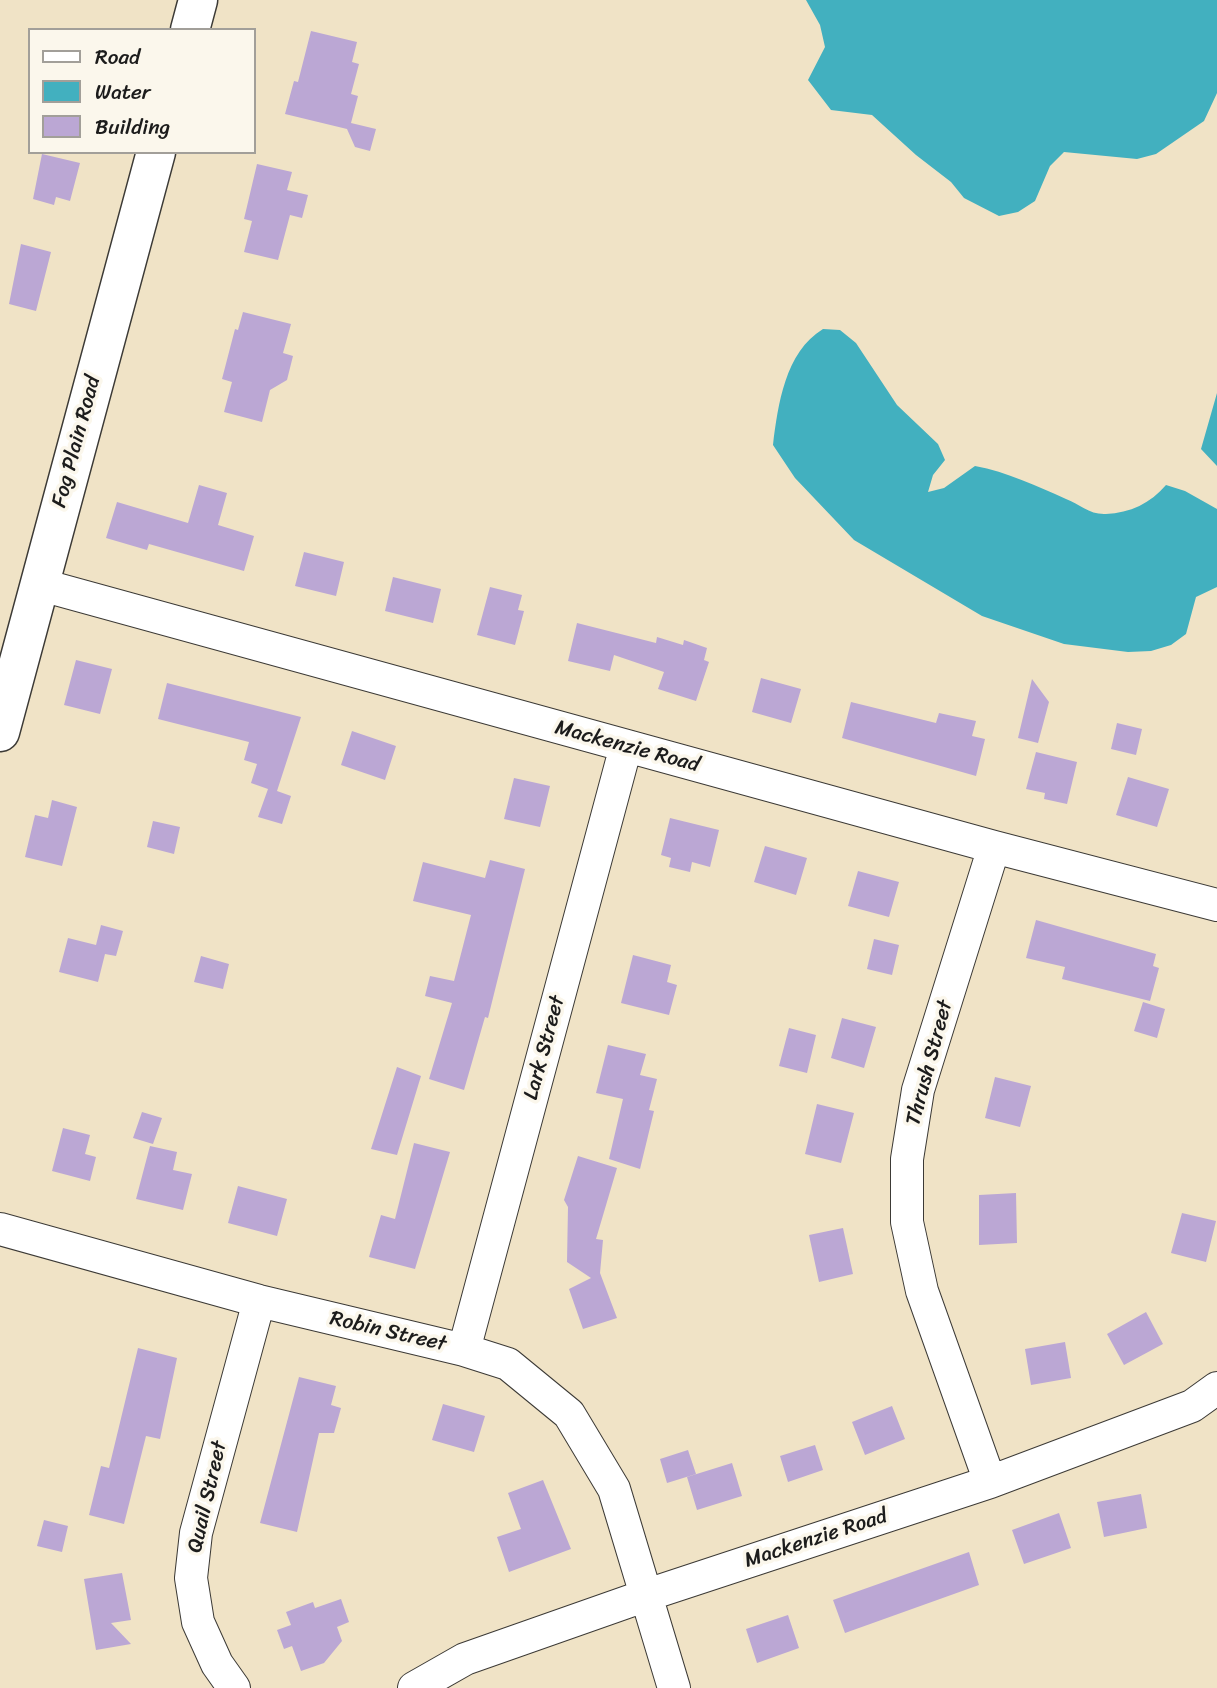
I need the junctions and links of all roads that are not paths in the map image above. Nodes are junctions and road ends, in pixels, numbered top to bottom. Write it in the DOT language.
graph roads {
  1 [pos="198,0"];
  2 [pos="191,28"];
  3 [pos="155,154"];
  4 [pos="38,584"];
  5 [pos="0,732"];
  6 [pos="626,746"];
  7 [pos="994,847"];
  8 [pos="1217,905"];
  9 [pos="0,1229"];
  10 [pos="259,1301"];
  11 [pos="464,1350"];
  12 [pos="1217,1388"];
  13 [pos="990,1482"];
  14 [pos="648,1595"];
  15 [pos="234,1688"];
  16 [pos="414,1688"];
  17 [pos="674,1688"];
  1 -- 2 [label="street"];
  3 -- 4 [label="street, Fog Plain Road"];
  4 -- 5 [label="street, Fog Plain Road"];
  4 -- 6 [label="street, Mackenzie Road"];
  6 -- 7 [label="street, Mackenzie Road"];
  6 -- 11 [label="street, Lark Street"];
  7 -- 8 [label="street, Mackenzie Road"];
  7 -- 13 [label="street, Thrush Street"];
  9 -- 10 [label="street, Robin Street"];
  10 -- 11 [label="street, Robin Street"];
  10 -- 15 [label="street, Quail Street"];
  11 -- 14 [label="street, Robin Street"];
  12 -- 13 [label="street, Mackenzie Road"];
  13 -- 14 [label="street, Mackenzie Road"];
  14 -- 16 [label="street, Mackenzie Road"];
  14 -- 17 [label="street, Robin Street"];
}
